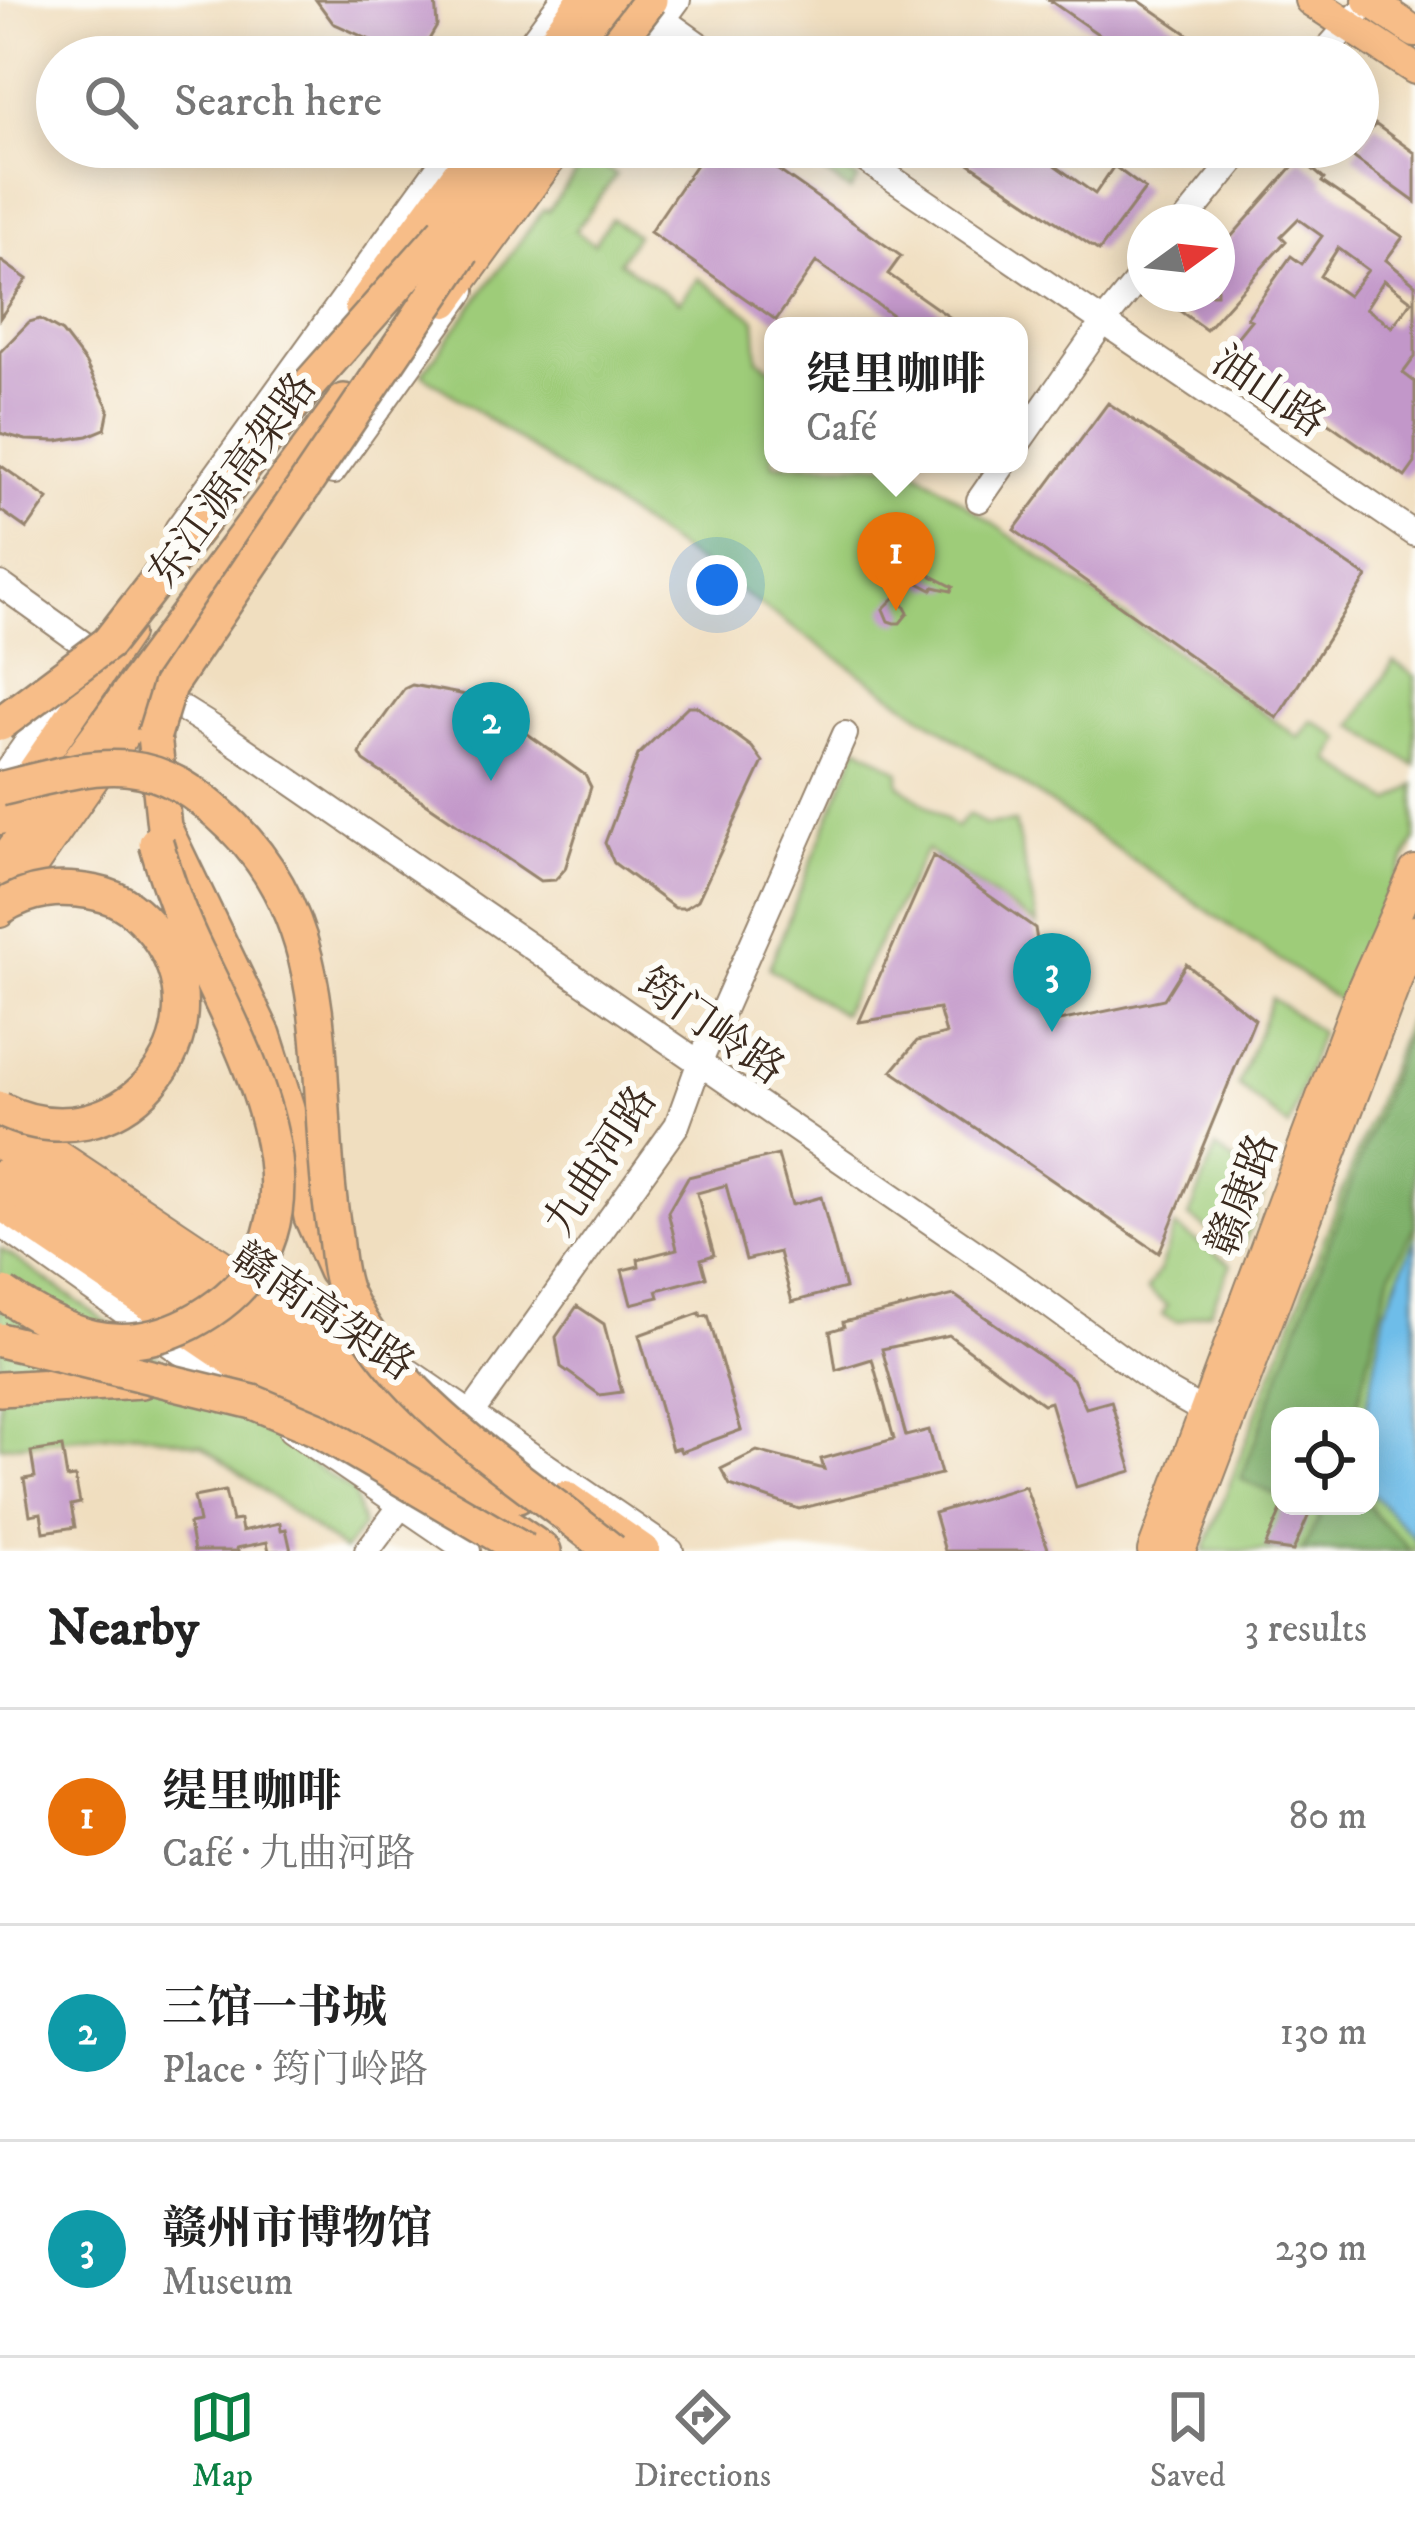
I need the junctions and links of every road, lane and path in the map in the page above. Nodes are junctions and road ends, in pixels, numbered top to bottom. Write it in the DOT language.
graph roads {
  1 [pos="562,0"];
  2 [pos="582,0"];
  3 [pos="611,0"];
  4 [pos="1310,0"];
  5 [pos="1369,0"];
  6 [pos="656,5"];
  7 [pos="1347,26"];
  8 [pos="1415,32"];
  9 [pos="535,36"];
  10 [pos="557,36"];
  11 [pos="598,36"];
  12 [pos="616,36"];
  13 [pos="636,36"];
  14 [pos="644,36"];
  15 [pos="692,36"];
  16 [pos="1338,36"];
  17 [pos="1363,36"];
  18 [pos="1379,46"];
  19 [pos="1415,69"];
  20 [pos="438,168"];
  21 [pos="462,168"];
  22 [pos="494,168"];
  23 [pos="521,168"];
  24 [pos="544,168"];
  25 [pos="554,168"];
  26 [pos="876,168"];
  27 [pos="1228,168"];
  28 [pos="1199,204"];
  29 [pos="454,241"];
  30 [pos="1127,294"];
  31 [pos="1102,325"];
  32 [pos="1028,429"];
  33 [pos="998,473"];
  34 [pos="979,500"];
  35 [pos="1415,534"];
  36 [pos="0,584"];
  37 [pos="100,646"];
  38 [pos="161,695"];
  39 [pos="0,724"];
  40 [pos="845,734"];
  41 [pos="154,736"];
  42 [pos="0,749"];
  43 [pos="0,785"];
  44 [pos="0,819"];
  45 [pos="0,832"];
  46 [pos="0,868"];
  47 [pos="1415,871"];
  48 [pos="0,910"];
  49 [pos="0,930"];
  50 [pos="1415,931"];
  51 [pos="699,1064"];
  52 [pos="0,1112"];
  53 [pos="0,1142"];
  54 [pos="0,1177"];
  55 [pos="0,1204"];
  56 [pos="0,1224"];
  57 [pos="0,1289"];
  58 [pos="344,1289"];
  59 [pos="0,1340"];
  60 [pos="182,1386"];
  61 [pos="0,1389"];
  62 [pos="472,1412"];
  63 [pos="1215,1419"];
  64 [pos="400,1507"];
  65 [pos="367,1551"];
  66 [pos="468,1551"];
  67 [pos="512,1551"];
  68 [pos="524,1551"];
  69 [pos="544,1551"];
  70 [pos="599,1551"];
  71 [pos="612,1551"];
  72 [pos="645,1551"];
  73 [pos="670,1551"];
  74 [pos="1153,1551"];
  75 [pos="1180,1551"];
  1 -- 9 [label="street"];
  2 -- 10 [label="main road"];
  3 -- 11 [label="highway"];
  4 -- 7 [label="main road"];
  5 -- 7 [label="street"];
  5 -- 8 [label="main road"];
  6 -- 12 [label="highway, bridge"];
  6 -- 13 [label="main road"];
  6 -- 14 [label="street"];
  6 -- 15 [label="street"];
  7 -- 16 [label="street"];
  7 -- 17 [label="main road"];
  18 -- 19 [label="main road"];
  20 -- 37 [label="street"];
  21 -- 44 [label="main road"];
  22 -- 29 [label="highway, 东江源高架路"];
  23 -- 29 [label="highway, 东江源高架路"];
  24 -- 38 [label="main road"];
  25 -- 38 [label="street"];
  26 -- 31 [label="street, 油山路"];
  27 -- 28 [label="street"];
  29 -- 37 [label="highway, bridge"];
  29 -- 41 [label="highway, bridge"];
  29 -- 45 [label="highway, 东江源高架路, bridge"];
  29 -- 46 [label="highway, 东江源高架路, bridge"];
  30 -- 31 [label="street"];
  31 -- 32 [label="street"];
  31 -- 35 [label="street, 油山路"];
  33 -- 34 [label="street"];
  36 -- 37 [label="street"];
  37 -- 39 [label="highway, bridge"];
  37 -- 42 [label="highway, bridge"];
  37 -- 43 [label="street"];
  38 -- 48 [label="main road"];
  38 -- 49 [label="street"];
  38 -- 51 [label="street, 筠门岭路"];
  40 -- 51 [label="street, 九曲河路"];
  41 -- 57 [label="highway, bridge"];
  41 -- 58 [label="highway, bridge"];
  43 -- 58 [label="highway, bridge"];
  47 -- 63 [label="main road, 赣康路"];
  48 -- 52 [label="highway, bridge"];
  50 -- 63 [label="main road, 赣康路"];
  51 -- 62 [label="street, 九曲河路"];
  51 -- 63 [label="street, 筠门岭路"];
  52 -- 62 [label="street"];
  52 -- 72 [label="main road"];
  53 -- 70 [label="highway, 赣南高架路, bridge"];
  54 -- 69 [label="highway, 赣南高架路"];
  55 -- 67 [label="main road"];
  56 -- 64 [label="street"];
  58 -- 71 [label="highway, bridge"];
  59 -- 60 [label="highway, bridge"];
  60 -- 61 [label="highway, bridge"];
  60 -- 68 [label="highway, bridge"];
  62 -- 73 [label="street"];
  63 -- 74 [label="main road, 赣康路"];
  63 -- 75 [label="main road, 赣康路"];
  64 -- 65 [label="street"];
  64 -- 66 [label="street"];
}
